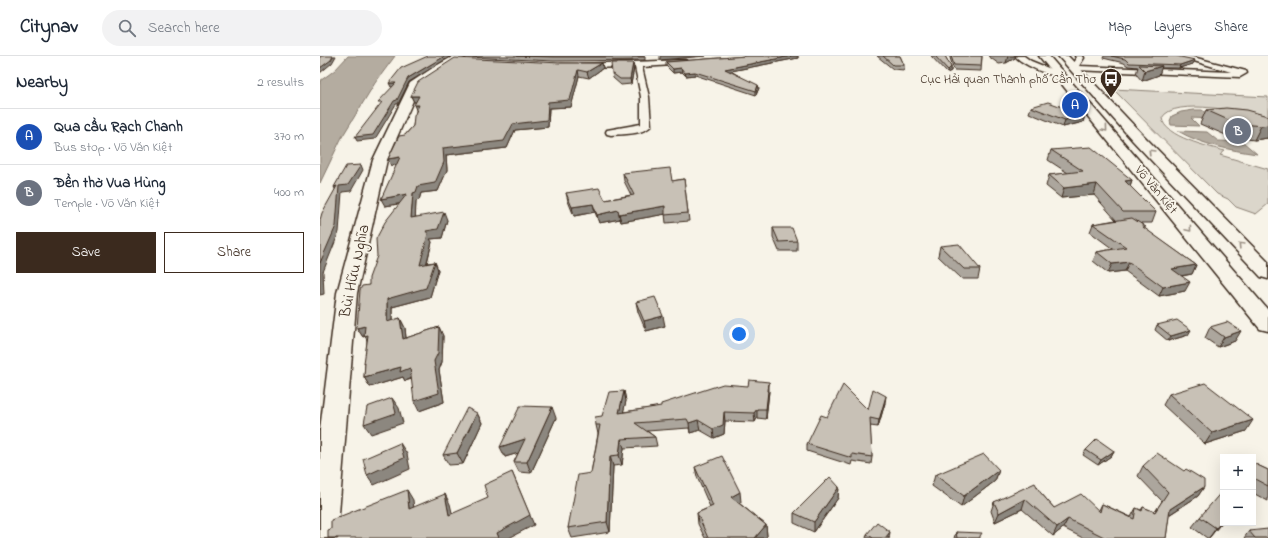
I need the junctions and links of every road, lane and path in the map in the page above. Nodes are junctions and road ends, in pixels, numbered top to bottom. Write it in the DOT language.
graph roads {
  1 [pos="658,56"];
  2 [pos="1019,56"];
  3 [pos="1044,56"];
  4 [pos="1064,56"];
  5 [pos="1181,56"];
  6 [pos="458,59"];
  7 [pos="638,61"];
  8 [pos="697,61"];
  9 [pos="1077,62"];
  10 [pos="574,66"];
  11 [pos="1059,74"];
  12 [pos="611,132"];
  13 [pos="1268,273"];
  14 [pos="1268,324"];
  15 [pos="322,538"];
  1 -- 7 [label="street"];
  2 -- 11 [label="street"];
  3 -- 11 [label="main road, Võ Văn Kiệt"];
  4 -- 9 [label="main road, Võ Văn Kiệt"];
  5 -- 9 [label="street"];
  6 -- 15 [label="main road, Bùi Hữu Nghĩa"];
  7 -- 8 [label="street"];
  7 -- 10 [label="street"];
  7 -- 12 [label="street"];
  13 -- 9 [label="main road, Võ Văn Kiệt, one-way"];
  11 -- 14 [label="main road, Võ Văn Kiệt, one-way"];
}
